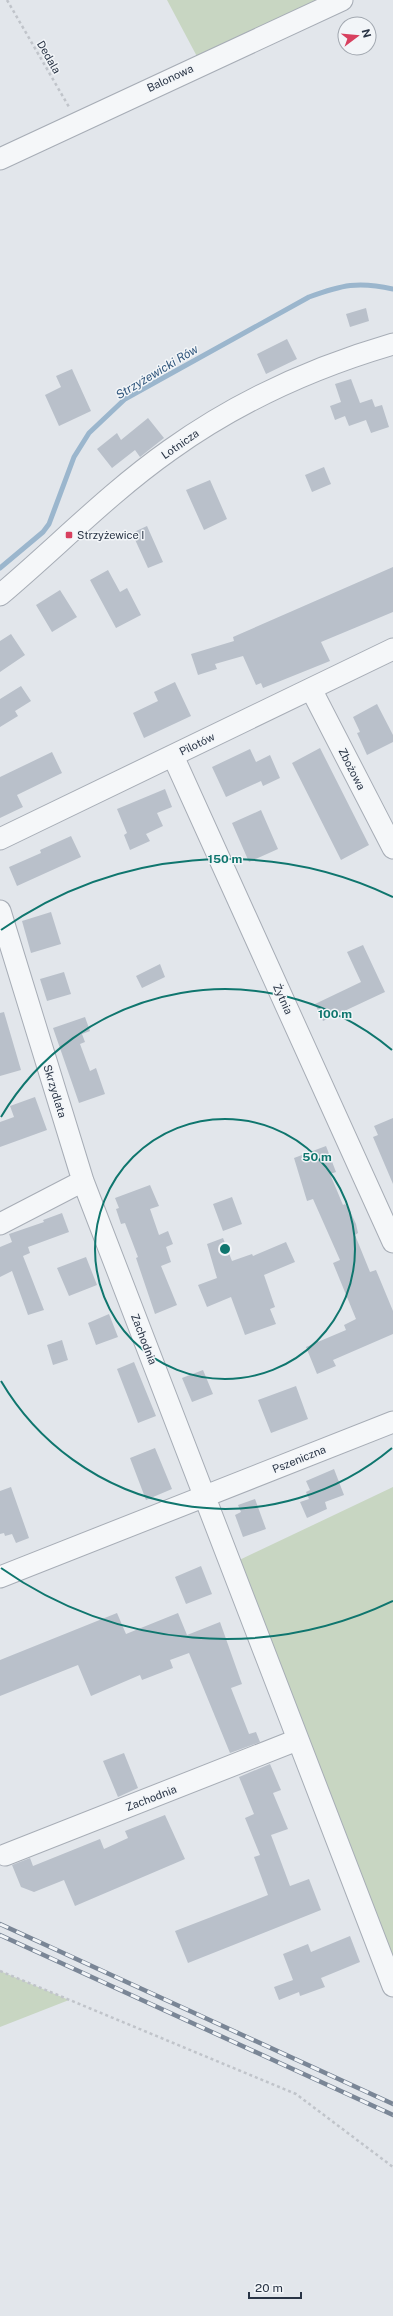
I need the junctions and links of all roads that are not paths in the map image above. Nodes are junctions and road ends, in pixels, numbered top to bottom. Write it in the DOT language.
graph roads {
  1 [pos="342,0"];
  2 [pos="0,159"];
  3 [pos="393,344"];
  4 [pos="0,595"];
  5 [pos="393,649"];
  6 [pos="311,689"];
  7 [pos="174,756"];
  8 [pos="0,839"];
  9 [pos="393,848"];
  10 [pos="0,910"];
  11 [pos="83,1181"];
  12 [pos="0,1224"];
  13 [pos="393,1242"];
  14 [pos="393,1422"];
  15 [pos="205,1496"];
  16 [pos="0,1577"];
  17 [pos="297,1740"];
  18 [pos="5,1855"];
  19 [pos="393,1986"];
  1 -- 2 [label="street, Balonowa"];
  3 -- 4 [label="street, Lotnicza"];
  5 -- 6 [label="street, Pilotów"];
  6 -- 7 [label="street, Pilotów"];
  6 -- 9 [label="street, Zbożowa"];
  7 -- 8 [label="street, Pilotów"];
  7 -- 13 [label="street, Żytnia"];
  10 -- 11 [label="street, Skrzydlata"];
  11 -- 12 [label="street"];
  11 -- 15 [label="street, Zachodnia"];
  14 -- 15 [label="street, Pszeniczna"];
  15 -- 16 [label="street"];
  15 -- 17 [label="street, Zachodnia"];
  17 -- 18 [label="street, Zachodnia"];
  17 -- 19 [label="street, Zachodnia"];
}
